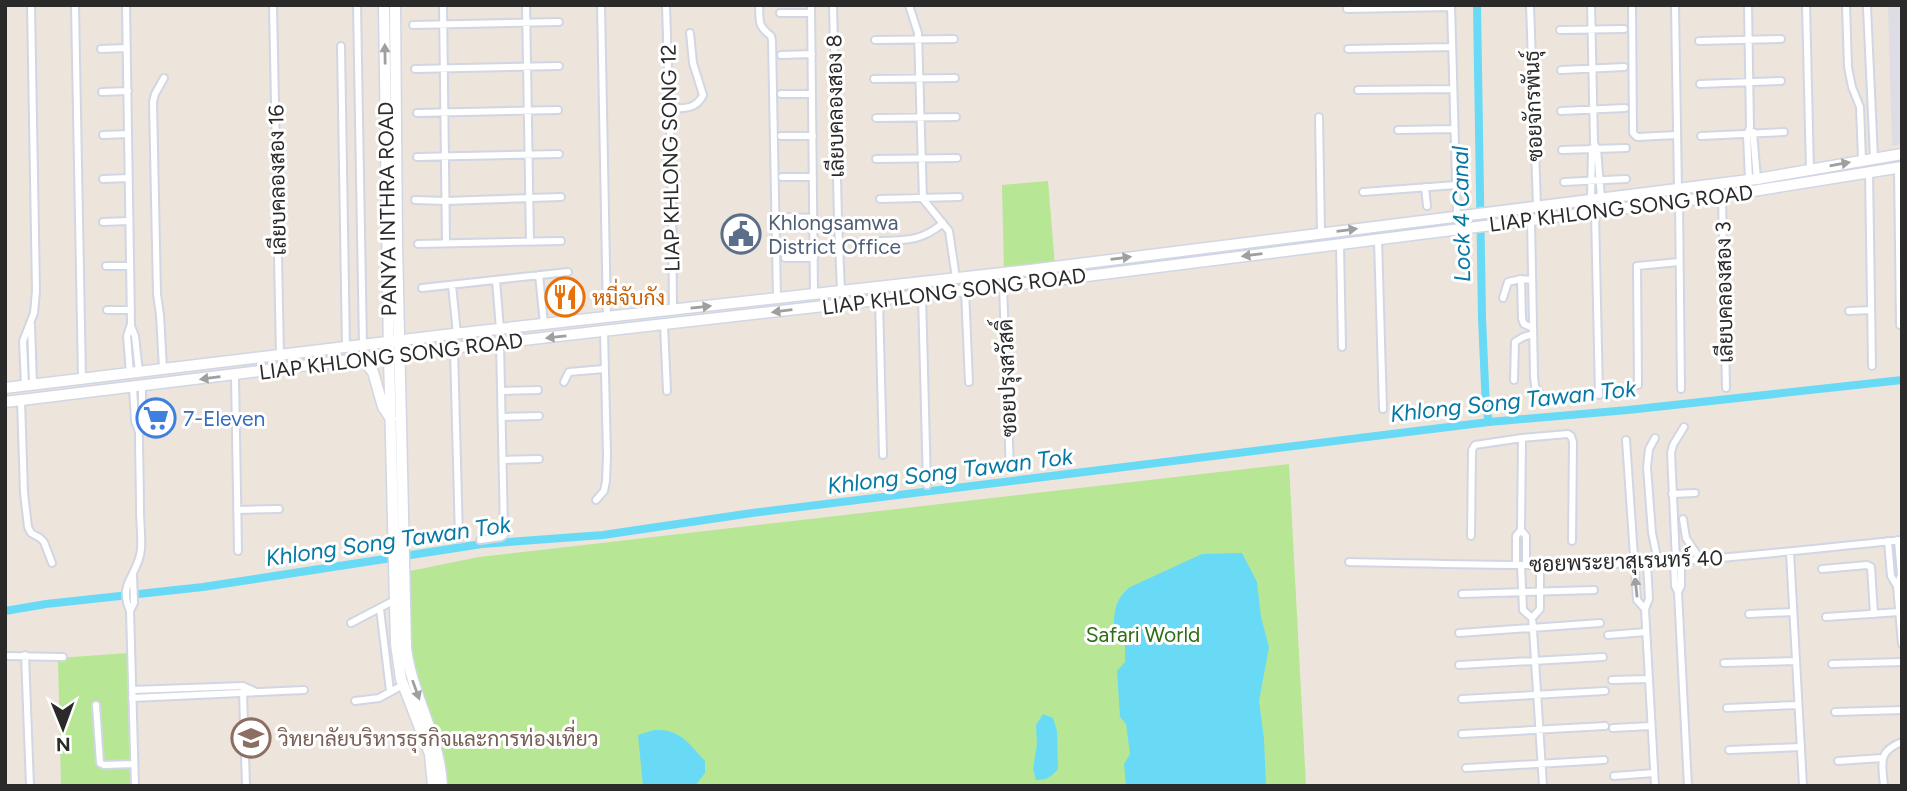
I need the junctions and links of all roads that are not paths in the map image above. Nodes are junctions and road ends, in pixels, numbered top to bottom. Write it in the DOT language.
graph roads {
  1 [pos="31,5"];
  2 [pos="75,5"];
  3 [pos="127,5"];
  4 [pos="274,5"];
  5 [pos="357,5"];
  6 [pos="384,5"];
  7 [pos="395,5"];
  8 [pos="443,5"];
  9 [pos="526,5"];
  10 [pos="601,5"];
  11 [pos="666,5"];
  12 [pos="759,5"];
  13 [pos="811,5"];
  14 [pos="833,5"];
  15 [pos="909,5"];
  16 [pos="1530,5"];
  17 [pos="1591,5"];
  18 [pos="1632,5"];
  19 [pos="1675,5"];
  20 [pos="1748,5"];
  21 [pos="1806,5"];
  22 [pos="1846,5"];
  23 [pos="1451,6"];
  24 [pos="1867,7"];
  25 [pos="1347,9"];
  26 [pos="780,13"];
  27 [pos="811,13"];
  28 [pos="559,22"];
  29 [pos="443,24"];
  30 [pos="526,24"];
  31 [pos="413,25"];
  32 [pos="1624,29"];
  33 [pos="1560,30"];
  34 [pos="1592,30"];
  35 [pos="690,33"];
  36 [pos="954,39"];
  37 [pos="1781,39"];
  38 [pos="875,40"];
  39 [pos="918,40"];
  40 [pos="1748,40"];
  41 [pos="1699,41"];
  42 [pos="341,46"];
  43 [pos="1452,47"];
  44 [pos="127,48"];
  45 [pos="101,49"];
  46 [pos="1348,49"];
  47 [pos="812,54"];
  48 [pos="781,55"];
  49 [pos="559,66"];
  50 [pos="527,67"];
  51 [pos="1624,68"];
  52 [pos="415,69"];
  53 [pos="444,69"];
  54 [pos="1592,69"];
  55 [pos="1561,70"];
  56 [pos="164,78"];
  57 [pos="955,78"];
  58 [pos="874,79"];
  59 [pos="919,79"];
  60 [pos="1781,81"];
  61 [pos="1749,82"];
  62 [pos="1700,84"];
  63 [pos="1453,89"];
  64 [pos="1359,90"];
  65 [pos="128,91"];
  66 [pos="102,92"];
  67 [pos="781,94"];
  68 [pos="812,94"];
  69 [pos="668,108"];
  70 [pos="1625,108"];
  71 [pos="1594,109"];
  72 [pos="558,110"];
  73 [pos="528,111"];
  74 [pos="1561,111"];
  75 [pos="444,112"];
  76 [pos="417,113"];
  77 [pos="956,117"];
  78 [pos="1319,117"];
  79 [pos="876,118"];
  80 [pos="920,118"];
  81 [pos="1454,129"];
  82 [pos="1398,130"];
  83 [pos="1784,132"];
  84 [pos="128,134"];
  85 [pos="1750,134"];
  86 [pos="103,135"];
  87 [pos="1677,135"];
  88 [pos="781,136"];
  89 [pos="813,136"];
  90 [pos="1701,136"];
  91 [pos="1594,147"];
  92 [pos="1626,148"];
  93 [pos="1562,150"];
  94 [pos="559,154"];
  95 [pos="1902,154"];
  96 [pos="528,155"];
  97 [pos="417,157"];
  98 [pos="445,157"];
  99 [pos="957,158"];
  100 [pos="1874,158"];
  101 [pos="876,159"];
  102 [pos="921,159"];
  103 [pos="1862,160"];
  104 [pos="1900,167"];
  105 [pos="1810,170"];
  106 [pos="1869,172"];
  107 [pos="782,177"];
  108 [pos="813,177"];
  109 [pos="129,178"];
  110 [pos="103,179"];
  111 [pos="1626,179"];
  112 [pos="1756,179"];
  113 [pos="1600,180"];
  114 [pos="1590,181"];
  115 [pos="1564,182"];
  116 [pos="1456,185"];
  117 [pos="1425,187"];
  118 [pos="1678,189"];
  119 [pos="1765,190"];
  120 [pos="1363,192"];
  121 [pos="1721,196"];
  122 [pos="561,197"];
  123 [pos="959,197"];
  124 [pos="529,198"];
  125 [pos="880,199"];
  126 [pos="923,199"];
  127 [pos="1596,199"];
  128 [pos="415,200"];
  129 [pos="445,201"];
  130 [pos="1678,201"];
  131 [pos="1427,206"];
  132 [pos="1537,206"];
  133 [pos="1595,212"];
  134 [pos="1457,216"];
  135 [pos="785,217"];
  136 [pos="813,218"];
  137 [pos="1531,220"];
  138 [pos="129,221"];
  139 [pos="103,222"];
  140 [pos="943,223"];
  141 [pos="1321,233"];
  142 [pos="1378,239"];
  143 [pos="530,241"];
  144 [pos="561,241"];
  145 [pos="881,241"];
  146 [pos="446,243"];
  147 [pos="1340,243"];
  148 [pos="418,244"];
  149 [pos="785,258"];
  150 [pos="814,258"];
  151 [pos="1679,262"];
  152 [pos="130,266"];
  153 [pos="106,267"];
  154 [pos="568,272"];
  155 [pos="540,275"];
  156 [pos="956,278"];
  157 [pos="1521,279"];
  158 [pos="496,280"];
  159 [pos="1532,280"];
  160 [pos="452,285"];
  161 [pos="1003,286"];
  162 [pos="422,288"];
  163 [pos="965,290"];
  164 [pos="841,291"];
  165 [pos="814,294"];
  166 [pos="922,295"];
  167 [pos="777,298"];
  168 [pos="1503,298"];
  169 [pos="879,300"];
  170 [pos="107,310"];
  171 [pos="131,310"];
  172 [pos="673,310"];
  173 [pos="1871,310"];
  174 [pos="1849,311"];
  175 [pos="626,315"];
  176 [pos="607,317"];
  177 [pos="544,324"];
  178 [pos="664,324"];
  179 [pos="1900,325"];
  180 [pos="500,329"];
  181 [pos="627,329"];
  182 [pos="604,331"];
  183 [pos="1533,331"];
  184 [pos="457,334"];
  185 [pos="394,342"];
  186 [pos="500,343"];
  187 [pos="363,346"];
  188 [pos="1342,347"];
  189 [pos="346,348"];
  190 [pos="454,349"];
  191 [pos="394,355"];
  192 [pos="280,356"];
  193 [pos="363,359"];
  194 [pos="1872,366"];
  195 [pos="163,369"];
  196 [pos="604,369"];
  197 [pos="134,373"];
  198 [pos="235,375"];
  199 [pos="82,379"];
  200 [pos="1514,380"];
  201 [pos="564,382"];
  202 [pos="970,382"];
  203 [pos="29,385"];
  204 [pos="1638,385"];
  205 [pos="137,386"];
  206 [pos="5,388"];
  207 [pos="1726,388"];
  208 [pos="1681,389"];
  209 [pos="538,390"];
  210 [pos="501,391"];
  211 [pos="667,391"];
  212 [pos="1599,395"];
  213 [pos="1542,397"];
  214 [pos="21,400"];
  215 [pos="5,402"];
  216 [pos="1383,408"];
  217 [pos="539,416"];
  218 [pos="236,417"];
  219 [pos="502,417"];
  220 [pos="214,419"];
  221 [pos="391,420"];
  222 [pos="1684,427"];
  223 [pos="1522,438"];
  224 [pos="1655,438"];
  225 [pos="1626,440"];
  226 [pos="883,455"];
  227 [pos="539,459"];
  228 [pos="503,460"];
  229 [pos="1010,470"];
  230 [pos="927,485"];
  231 [pos="1695,493"];
  232 [pos="1672,494"];
  233 [pos="596,499"];
  234 [pos="279,509"];
  235 [pos="237,510"];
  236 [pos="1683,519"];
  237 [pos="1471,536"];
  238 [pos="459,539"];
  239 [pos="480,540"];
  240 [pos="1900,540"];
  241 [pos="1572,541"];
  242 [pos="1888,541"];
  243 [pos="399,549"];
  244 [pos="238,551"];
  245 [pos="1790,552"];
  246 [pos="1681,556"];
  247 [pos="1700,559"];
  248 [pos="1349,562"];
  249 [pos="1658,562"];
  250 [pos="52,563"];
  251 [pos="1634,563"];
  252 [pos="1647,563"];
  253 [pos="1521,565"];
  254 [pos="1540,565"];
  255 [pos="1822,569"];
  256 [pos="399,575"];
  257 [pos="1897,586"];
  258 [pos="1594,590"];
  259 [pos="1540,592"];
  260 [pos="1521,593"];
  261 [pos="1462,594"];
  262 [pos="396,600"];
  263 [pos="380,609"];
  264 [pos="1644,609"];
  265 [pos="1793,612"];
  266 [pos="1899,612"];
  267 [pos="1748,614"];
  268 [pos="1874,614"];
  269 [pos="1826,617"];
  270 [pos="1532,618"];
  271 [pos="351,623"];
  272 [pos="1600,623"];
  273 [pos="1533,629"];
  274 [pos="1646,632"];
  275 [pos="1459,633"];
  276 [pos="1608,635"];
  277 [pos="1902,645"];
  278 [pos="25,655"];
  279 [pos="5,656"];
  280 [pos="63,657"];
  281 [pos="1603,657"];
  282 [pos="1796,661"];
  283 [pos="1535,662"];
  284 [pos="1902,662"];
  285 [pos="1724,663"];
  286 [pos="1832,664"];
  287 [pos="1459,665"];
  288 [pos="1648,679"];
  289 [pos="1612,680"];
  290 [pos="403,685"];
  291 [pos="243,690"];
  292 [pos="304,690"];
  293 [pos="390,691"];
  294 [pos="1605,691"];
  295 [pos="132,694"];
  296 [pos="1537,695"];
  297 [pos="1462,699"];
  298 [pos="355,701"];
  299 [pos="96,705"];
  300 [pos="1798,705"];
  301 [pos="1727,708"];
  302 [pos="1902,710"];
  303 [pos="1835,712"];
  304 [pos="1651,726"];
  305 [pos="1539,730"];
  306 [pos="1462,734"];
  307 [pos="1902,742"];
  308 [pos="1801,747"];
  309 [pos="1729,750"];
  310 [pos="1882,758"];
  311 [pos="1604,760"];
  312 [pos="1838,761"];
  313 [pos="134,764"];
  314 [pos="1541,764"];
  315 [pos="1466,768"];
  316 [pos="1654,773"];
  317 [pos="1614,776"];
  318 [pos="30,786"];
  319 [pos="135,786"];
  320 [pos="246,786"];
  321 [pos="433,786"];
  322 [pos="442,786"];
  323 [pos="1542,786"];
  324 [pos="1655,786"];
  325 [pos="1688,786"];
  326 [pos="1803,786"];
  327 [pos="1884,786"];
  1 -- 203 [label="street"];
  2 -- 199 [label="street"];
  3 -- 44 [label="street"];
  4 -- 192 [label="street, เลียบคลองสอง 16"];
  5 -- 187 [label="street"];
  185 -- 6 [label="main road, PANYA INTHRA ROAD, one-way"];
  7 -- 185 [label="main road, PANYA INTHRA ROAD"];
  8 -- 29 [label="street"];
  9 -- 30 [label="street"];
  10 -- 176 [label="street"];
  11 -- 69 [label="street, LIAP KHLONG SONG 12"];
  12 -- 167 [label="street"];
  13 -- 27 [label="street"];
  14 -- 164 [label="street, เลียบคลองสอง 8"];
  15 -- 39 [label="street"];
  16 -- 132 [label="street, ซอยจักรพันธุ์"];
  17 -- 34 [label="street"];
  18 -- 87 [label="street"];
  19 -- 87 [label="street"];
  20 -- 40 [label="street"];
  21 -- 105 [label="street"];
  22 -- 103 [label="street"];
  23 -- 25 [label="street"];
  23 -- 43 [label="street"];
  24 -- 100 [label="street"];
  26 -- 27 [label="street"];
  27 -- 47 [label="street"];
  28 -- 30 [label="street"];
  29 -- 30 [label="street"];
  29 -- 31 [label="street"];
  29 -- 53 [label="street"];
  30 -- 50 [label="street"];
  32 -- 34 [label="street"];
  33 -- 34 [label="street"];
  34 -- 54 [label="street"];
  35 -- 69 [label="street"];
  36 -- 39 [label="street"];
  37 -- 40 [label="street"];
  38 -- 39 [label="street"];
  39 -- 59 [label="street"];
  40 -- 41 [label="street"];
  40 -- 61 [label="street"];
  42 -- 189 [label="street"];
  43 -- 46 [label="street"];
  43 -- 63 [label="street"];
  44 -- 45 [label="street"];
  44 -- 65 [label="street"];
  47 -- 48 [label="street"];
  47 -- 68 [label="street"];
  49 -- 50 [label="street"];
  50 -- 53 [label="street"];
  50 -- 73 [label="street"];
  51 -- 54 [label="street"];
  52 -- 53 [label="street"];
  53 -- 75 [label="street"];
  54 -- 55 [label="street"];
  54 -- 71 [label="street"];
  56 -- 195 [label="street"];
  57 -- 59 [label="street"];
  58 -- 59 [label="street"];
  59 -- 80 [label="street"];
  60 -- 61 [label="street"];
  61 -- 62 [label="street"];
  61 -- 85 [label="street"];
  63 -- 64 [label="street"];
  63 -- 81 [label="street"];
  65 -- 66 [label="street"];
  65 -- 84 [label="street"];
  67 -- 68 [label="street"];
  68 -- 89 [label="street"];
  69 -- 172 [label="street, LIAP KHLONG SONG 12"];
  70 -- 71 [label="street"];
  71 -- 74 [label="street"];
  71 -- 91 [label="street"];
  72 -- 73 [label="street"];
  73 -- 75 [label="street"];
  73 -- 96 [label="street"];
  75 -- 76 [label="street"];
  75 -- 98 [label="street"];
  77 -- 80 [label="street"];
  78 -- 141 [label="street"];
  79 -- 80 [label="street"];
  80 -- 102 [label="street"];
  81 -- 82 [label="street"];
  81 -- 116 [label="street"];
  83 -- 85 [label="street"];
  84 -- 86 [label="street"];
  84 -- 109 [label="street"];
  85 -- 90 [label="street"];
  85 -- 112 [label="street"];
  87 -- 118 [label="street"];
  88 -- 89 [label="street"];
  89 -- 108 [label="street"];
  91 -- 92 [label="street"];
  91 -- 93 [label="street"];
  91 -- 113 [label="street"];
  91 -- 114 [label="street"];
  94 -- 96 [label="street"];
  95 -- 100 [label="main road, LIAP KHLONG SONG ROAD"];
  96 -- 98 [label="street"];
  96 -- 124 [label="street"];
  97 -- 98 [label="street"];
  98 -- 129 [label="street"];
  99 -- 102 [label="street"];
  100 -- 103 [label="main road, LIAP KHLONG SONG ROAD"];
  101 -- 102 [label="street"];
  102 -- 126 [label="street"];
  105 -- 103 [label="main road, LIAP KHLONG SONG ROAD, one-way"];
  104 -- 106 [label="main road, LIAP KHLONG SONG ROAD"];
  104 -- 179 [label="street"];
  105 -- 112 [label="main road, LIAP KHLONG SONG ROAD"];
  106 -- 119 [label="main road, LIAP KHLONG SONG ROAD"];
  106 -- 173 [label="street"];
  107 -- 108 [label="street"];
  108 -- 136 [label="street"];
  109 -- 110 [label="street"];
  109 -- 138 [label="street"];
  111 -- 113 [label="street"];
  112 -- 118 [label="main road, LIAP KHLONG SONG ROAD"];
  112 -- 119 [label="main road"];
  113 -- 114 [label="street"];
  113 -- 127 [label="street"];
  114 -- 115 [label="street"];
  114 -- 127 [label="street"];
  116 -- 117 [label="street"];
  116 -- 134 [label="street"];
  117 -- 120 [label="street"];
  117 -- 131 [label="street"];
  118 -- 127 [label="main road, LIAP KHLONG SONG ROAD"];
  119 -- 121 [label="main road, LIAP KHLONG SONG ROAD"];
  121 -- 130 [label="main road, LIAP KHLONG SONG ROAD"];
  121 -- 207 [label="street, เลียบคลองสอง 3"];
  122 -- 124 [label="street"];
  123 -- 126 [label="street"];
  124 -- 129 [label="street"];
  124 -- 143 [label="street"];
  125 -- 126 [label="street"];
  126 -- 140 [label="street"];
  127 -- 132 [label="main road, LIAP KHLONG SONG ROAD"];
  128 -- 129 [label="street"];
  129 -- 146 [label="street"];
  130 -- 133 [label="main road, LIAP KHLONG SONG ROAD"];
  130 -- 151 [label="street"];
  132 -- 134 [label="main road, LIAP KHLONG SONG ROAD"];
  133 -- 137 [label="main road, LIAP KHLONG SONG ROAD"];
  133 -- 212 [label="street"];
  141 -- 134 [label="main road, LIAP KHLONG SONG ROAD, one-way"];
  135 -- 136 [label="street"];
  136 -- 150 [label="street"];
  137 -- 142 [label="main road, LIAP KHLONG SONG ROAD"];
  137 -- 159 [label="street"];
  138 -- 139 [label="street"];
  138 -- 152 [label="street"];
  140 -- 145 [label="street"];
  140 -- 156 [label="street"];
  156 -- 141 [label="main road, LIAP KHLONG SONG ROAD, one-way"];
  142 -- 147 [label="main road, LIAP KHLONG SONG ROAD"];
  142 -- 216 [label="street"];
  143 -- 144 [label="street"];
  143 -- 146 [label="street"];
  146 -- 148 [label="street"];
  147 -- 161 [label="main road, LIAP KHLONG SONG ROAD, one-way"];
  147 -- 188 [label="street"];
  149 -- 150 [label="street"];
  150 -- 165 [label="street"];
  151 -- 204 [label="street"];
  151 -- 208 [label="street"];
  152 -- 153 [label="street"];
  152 -- 171 [label="street"];
  154 -- 155 [label="street"];
  155 -- 158 [label="street"];
  155 -- 177 [label="street"];
  156 -- 164 [label="main road, LIAP KHLONG SONG ROAD"];
  157 -- 159 [label="street"];
  157 -- 168 [label="street"];
  157 -- 183 [label="street"];
  158 -- 160 [label="street"];
  158 -- 180 [label="street"];
  159 -- 183 [label="street"];
  160 -- 162 [label="street"];
  160 -- 184 [label="street"];
  161 -- 163 [label="main road, LIAP KHLONG SONG ROAD"];
  161 -- 229 [label="street, ซอยปรุงสวัสดิ์"];
  163 -- 166 [label="main road, LIAP KHLONG SONG ROAD"];
  163 -- 202 [label="street"];
  164 -- 165 [label="main road, LIAP KHLONG SONG ROAD"];
  165 -- 167 [label="main road, LIAP KHLONG SONG ROAD"];
  166 -- 169 [label="main road, LIAP KHLONG SONG ROAD"];
  166 -- 230 [label="street"];
  172 -- 167 [label="main road, LIAP KHLONG SONG ROAD, one-way"];
  169 -- 178 [label="main road, LIAP KHLONG SONG ROAD, one-way"];
  169 -- 226 [label="street"];
  170 -- 171 [label="street"];
  171 -- 197 [label="street"];
  172 -- 175 [label="main road, LIAP KHLONG SONG ROAD"];
  173 -- 174 [label="street"];
  173 -- 194 [label="street"];
  175 -- 176 [label="main road, LIAP KHLONG SONG ROAD"];
  175 -- 181 [label="main road"];
  176 -- 177 [label="main road, LIAP KHLONG SONG ROAD"];
  177 -- 180 [label="main road, LIAP KHLONG SONG ROAD"];
  178 -- 181 [label="main road, LIAP KHLONG SONG ROAD"];
  178 -- 211 [label="street"];
  180 -- 184 [label="main road, LIAP KHLONG SONG ROAD"];
  181 -- 182 [label="main road, LIAP KHLONG SONG ROAD"];
  182 -- 186 [label="main road, LIAP KHLONG SONG ROAD, one-way"];
  182 -- 196 [label="street"];
  183 -- 200 [label="street"];
  183 -- 213 [label="street"];
  184 -- 185 [label="main road, LIAP KHLONG SONG ROAD"];
  185 -- 187 [label="main road, LIAP KHLONG SONG ROAD"];
  185 -- 191 [label="main road, PANYA INTHRA ROAD"];
  186 -- 190 [label="main road, LIAP KHLONG SONG ROAD"];
  186 -- 210 [label="street"];
  187 -- 189 [label="main road, LIAP KHLONG SONG ROAD"];
  189 -- 192 [label="main road, LIAP KHLONG SONG ROAD"];
  190 -- 191 [label="main road, LIAP KHLONG SONG ROAD"];
  190 -- 238 [label="street"];
  191 -- 193 [label="main road, LIAP KHLONG SONG ROAD"];
  191 -- 221 [label="main road, PANYA INTHRA ROAD"];
  191 -- 243 [label="main road, PANYA INTHRA ROAD"];
  192 -- 195 [label="main road, LIAP KHLONG SONG ROAD"];
  193 -- 198 [label="main road, LIAP KHLONG SONG ROAD"];
  193 -- 221 [label="main road"];
  195 -- 197 [label="main road, LIAP KHLONG SONG ROAD"];
  196 -- 201 [label="street"];
  196 -- 233 [label="street"];
  197 -- 199 [label="main road, LIAP KHLONG SONG ROAD"];
  198 -- 205 [label="main road, LIAP KHLONG SONG ROAD, one-way"];
  198 -- 218 [label="street"];
  199 -- 203 [label="main road, LIAP KHLONG SONG ROAD"];
  203 -- 206 [label="main road, LIAP KHLONG SONG ROAD"];
  205 -- 214 [label="main road, LIAP KHLONG SONG ROAD"];
  205 -- 295 [label="street"];
  209 -- 210 [label="street"];
  210 -- 219 [label="street"];
  214 -- 215 [label="main road, LIAP KHLONG SONG ROAD"];
  214 -- 250 [label="street"];
  217 -- 219 [label="street"];
  218 -- 220 [label="street"];
  218 -- 235 [label="street"];
  219 -- 228 [label="street"];
  221 -- 243 [label="main road, PANYA INTHRA ROAD"];
  222 -- 232 [label="street"];
  223 -- 237 [label="street"];
  223 -- 241 [label="street"];
  223 -- 253 [label="street"];
  224 -- 249 [label="street"];
  225 -- 251 [label="street"];
  227 -- 228 [label="street"];
  228 -- 239 [label="street"];
  231 -- 232 [label="street"];
  232 -- 246 [label="street"];
  234 -- 235 [label="street"];
  235 -- 244 [label="street"];
  236 -- 246 [label="street"];
  240 -- 242 [label="street, ซอยพระยาสุเรนทร์ 40"];
  240 -- 257 [label="street"];
  242 -- 245 [label="street, ซอยพระยาสุเรนทร์ 40"];
  242 -- 257 [label="street"];
  243 -- 256 [label="main road, PANYA INTHRA ROAD"];
  245 -- 247 [label="street, ซอยพระยาสุเรนทร์ 40"];
  245 -- 265 [label="street"];
  246 -- 247 [label="street, ซอยพระยาสุเรนทร์ 40"];
  246 -- 247 [label="street"];
  246 -- 249 [label="street, ซอยพระยาสุเรนทร์ 40"];
  246 -- 325 [label="street"];
  248 -- 253 [label="street, ซอยพระยาสุเรนทร์ 40"];
  249 -- 252 [label="street, ซอยพระยาสุเรนทร์ 40"];
  251 -- 252 [label="street, ซอยพระยาสุเรนทร์ 40"];
  251 -- 254 [label="street, ซอยพระยาสุเรนทร์ 40"];
  264 -- 251 [label="street, one-way"];
  252 -- 264 [label="street"];
  253 -- 254 [label="street, ซอยพระยาสุเรนทร์ 40"];
  253 -- 260 [label="street"];
  254 -- 259 [label="street"];
  255 -- 268 [label="street"];
  256 -- 262 [label="main road, PANYA INTHRA ROAD"];
  256 -- 322 [label="main road, PANYA INTHRA ROAD, one-way"];
  257 -- 266 [label="street"];
  258 -- 259 [label="street"];
  259 -- 260 [label="street"];
  259 -- 270 [label="street"];
  260 -- 261 [label="street"];
  260 -- 270 [label="street"];
  262 -- 263 [label="street"];
  262 -- 290 [label="main road, PANYA INTHRA ROAD"];
  263 -- 271 [label="street"];
  263 -- 293 [label="street"];
  264 -- 274 [label="street"];
  265 -- 267 [label="street"];
  265 -- 282 [label="street"];
  266 -- 268 [label="street"];
  266 -- 277 [label="street"];
  268 -- 269 [label="street"];
  270 -- 273 [label="street"];
  272 -- 273 [label="street"];
  273 -- 275 [label="street"];
  273 -- 283 [label="street"];
  274 -- 276 [label="street"];
  274 -- 288 [label="street"];
  278 -- 279 [label="street"];
  278 -- 280 [label="street"];
  278 -- 318 [label="street"];
  281 -- 283 [label="street"];
  282 -- 285 [label="street"];
  282 -- 300 [label="street"];
  283 -- 287 [label="street"];
  283 -- 296 [label="street"];
  284 -- 286 [label="street"];
  288 -- 289 [label="street"];
  288 -- 304 [label="street"];
  290 -- 293 [label="street"];
  290 -- 321 [label="main road, PANYA INTHRA ROAD"];
  291 -- 292 [label="street"];
  291 -- 295 [label="street"];
  291 -- 320 [label="street"];
  293 -- 298 [label="street"];
  294 -- 296 [label="street"];
  295 -- 313 [label="street"];
  296 -- 297 [label="street"];
  296 -- 305 [label="street"];
  299 -- 313 [label="street"];
  300 -- 301 [label="street"];
  300 -- 308 [label="street"];
  302 -- 303 [label="street"];
  304 -- 305 [label="street"];
  304 -- 316 [label="street"];
  305 -- 306 [label="street"];
  305 -- 314 [label="street"];
  307 -- 310 [label="street"];
  308 -- 309 [label="street"];
  308 -- 326 [label="street"];
  310 -- 312 [label="street"];
  310 -- 327 [label="street"];
  311 -- 314 [label="street"];
  313 -- 319 [label="street"];
  314 -- 315 [label="street"];
  314 -- 323 [label="street"];
  316 -- 317 [label="street"];
  316 -- 324 [label="street"];
}
